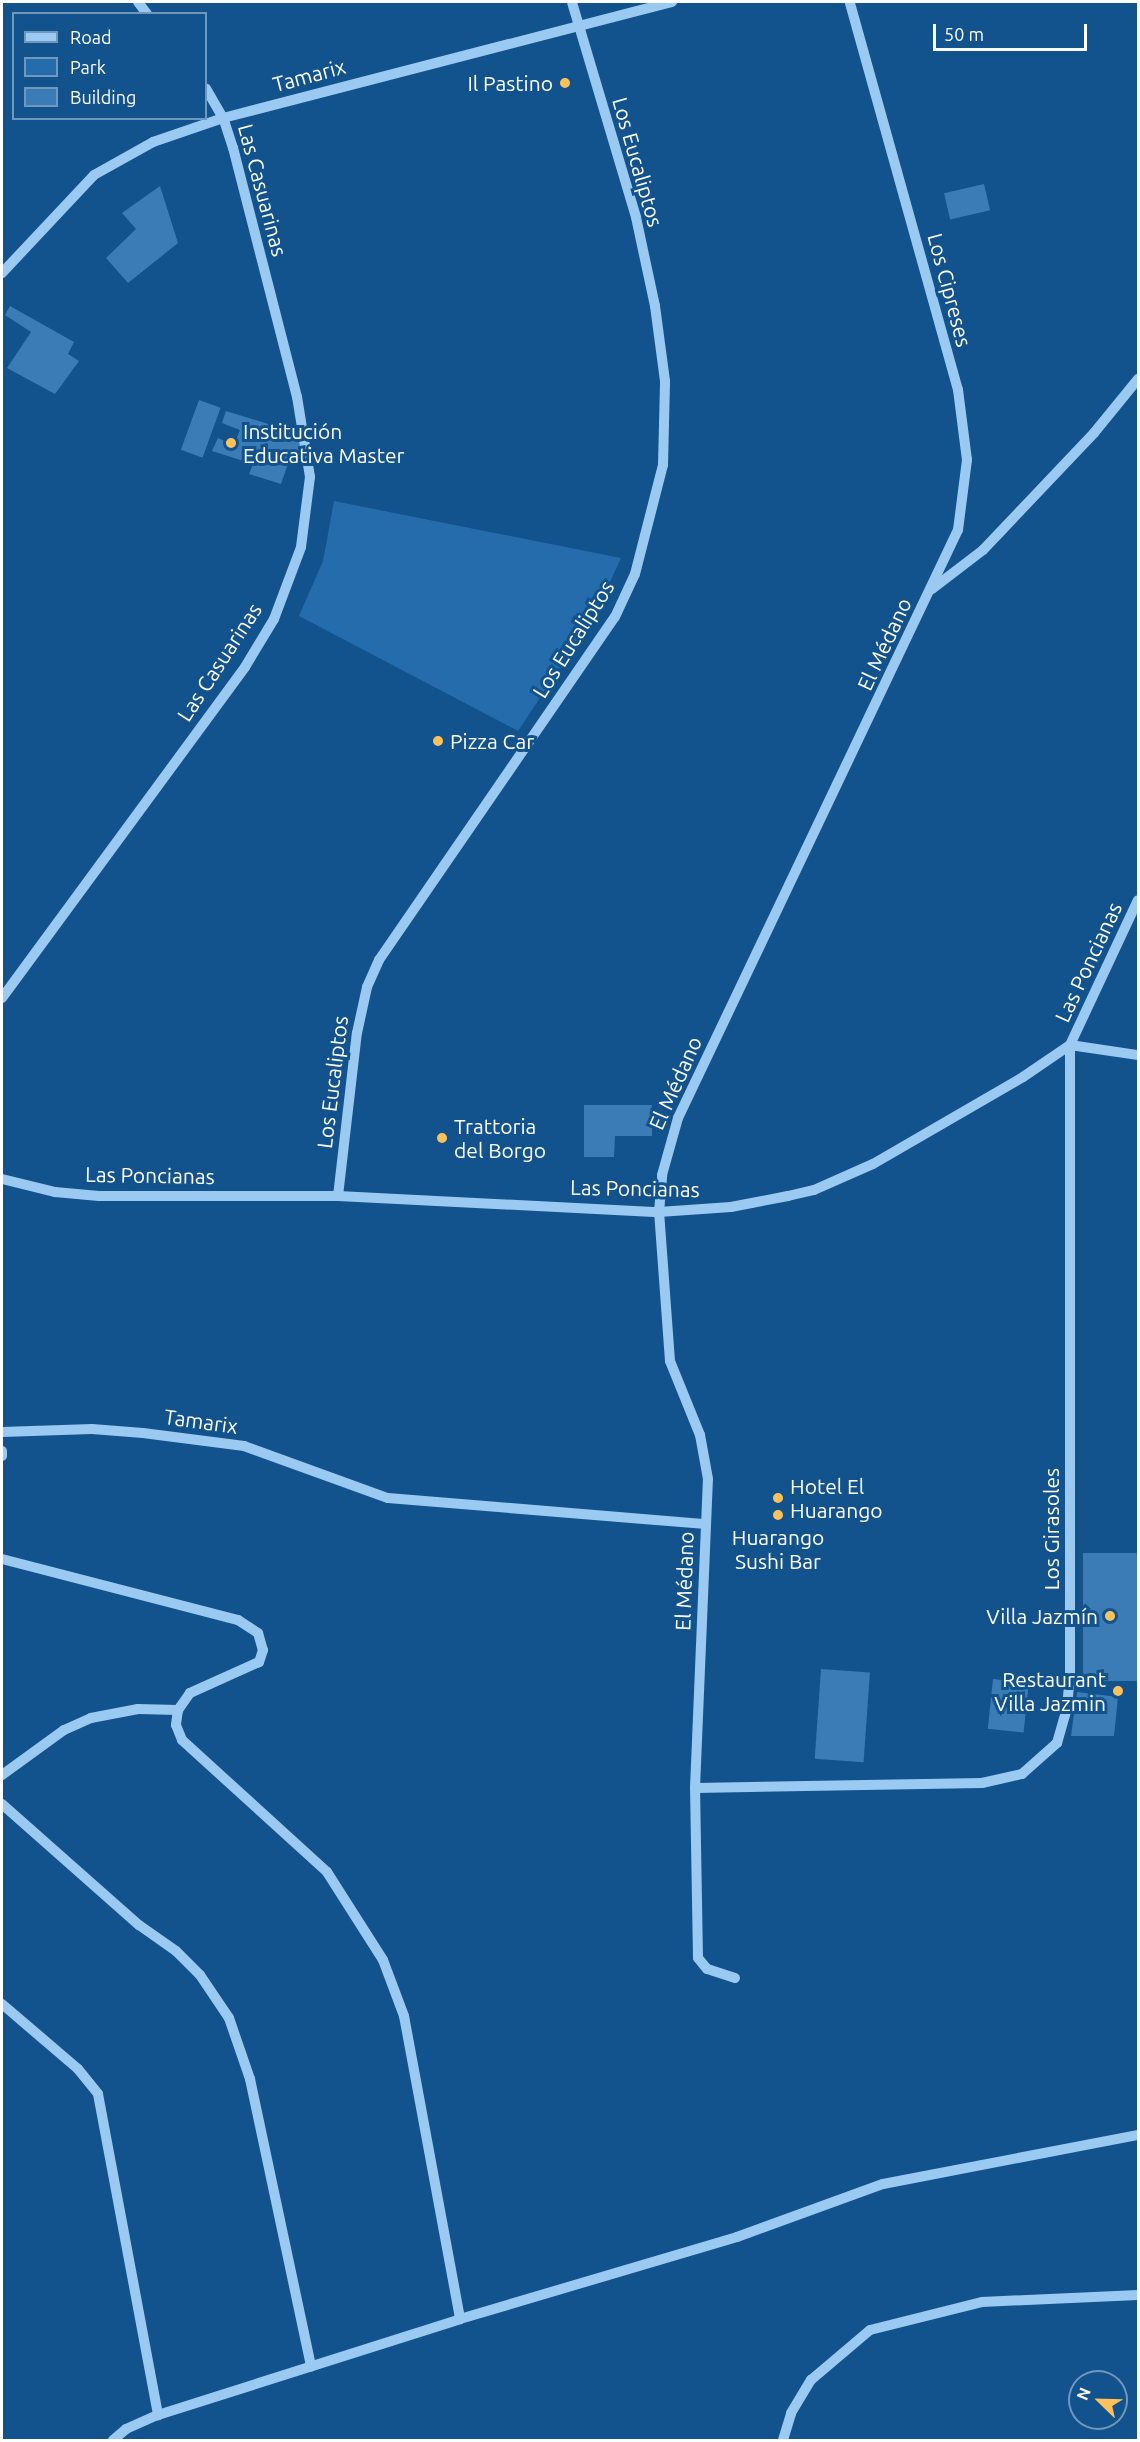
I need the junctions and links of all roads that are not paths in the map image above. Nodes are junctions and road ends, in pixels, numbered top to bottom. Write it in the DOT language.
graph roads {
  1 [pos="572,2"];
  2 [pos="672,2"];
  3 [pos="850,2"];
  4 [pos="577,25"];
  5 [pos="207,91"];
  6 [pos="223,118"];
  7 [pos="2,273"];
  8 [pos="1138,379"];
  9 [pos="932,589"];
  10 [pos="1138,900"];
  11 [pos="2,998"];
  12 [pos="1070,1045"];
  13 [pos="1138,1055"];
  14 [pos="2,1179"];
  15 [pos="338,1196"];
  16 [pos="659,1212"];
  17 [pos="2,1432"];
  18 [pos="2,1451"];
  19 [pos="2,1456"];
  20 [pos="706,1524"];
  21 [pos="2,1559"];
  22 [pos="178,1710"];
  23 [pos="2,1775"];
  24 [pos="695,1788"];
  25 [pos="2,1804"];
  26 [pos="735,1978"];
  27 [pos="2,2004"];
  28 [pos="1138,2135"];
  29 [pos="1138,2295"];
  30 [pos="460,2319"];
  31 [pos="311,2367"];
  32 [pos="158,2415"];
  33 [pos="113,2440"];
  34 [pos="783,2440"];
  1 -- 4 [label="street, Los Eucaliptos"];
  2 -- 4 [label="street, Tamarix"];
  3 -- 9 [label="street, Los Cipreses"];
  4 -- 6 [label="street, Tamarix"];
  4 -- 15 [label="street, Los Eucaliptos"];
  5 -- 6 [label="street, Las Casuarinas"];
  6 -- 7 [label="street, Tamarix"];
  6 -- 11 [label="street, Las Casuarinas"];
  8 -- 9 [label="street, El Médano"];
  9 -- 16 [label="street, El Médano"];
  10 -- 12 [label="street, Las Poncianas"];
  12 -- 13 [label="street"];
  12 -- 16 [label="street, Las Poncianas"];
  12 -- 24 [label="street, Los Girasoles"];
  14 -- 15 [label="street, Las Poncianas"];
  15 -- 16 [label="street, Las Poncianas"];
  16 -- 20 [label="street, El Médano"];
  17 -- 20 [label="street, Tamarix"];
  18 -- 19 [label="street"];
  20 -- 24 [label="street, El Médano"];
  21 -- 22 [label="street"];
  22 -- 23 [label="street"];
  22 -- 30 [label="street"];
  24 -- 26 [label="street, El Médano"];
  25 -- 31 [label="street"];
  27 -- 32 [label="street"];
  28 -- 30 [label="street"];
  29 -- 34 [label="street"];
  30 -- 31 [label="street"];
  31 -- 32 [label="street"];
  32 -- 33 [label="street"];
}
